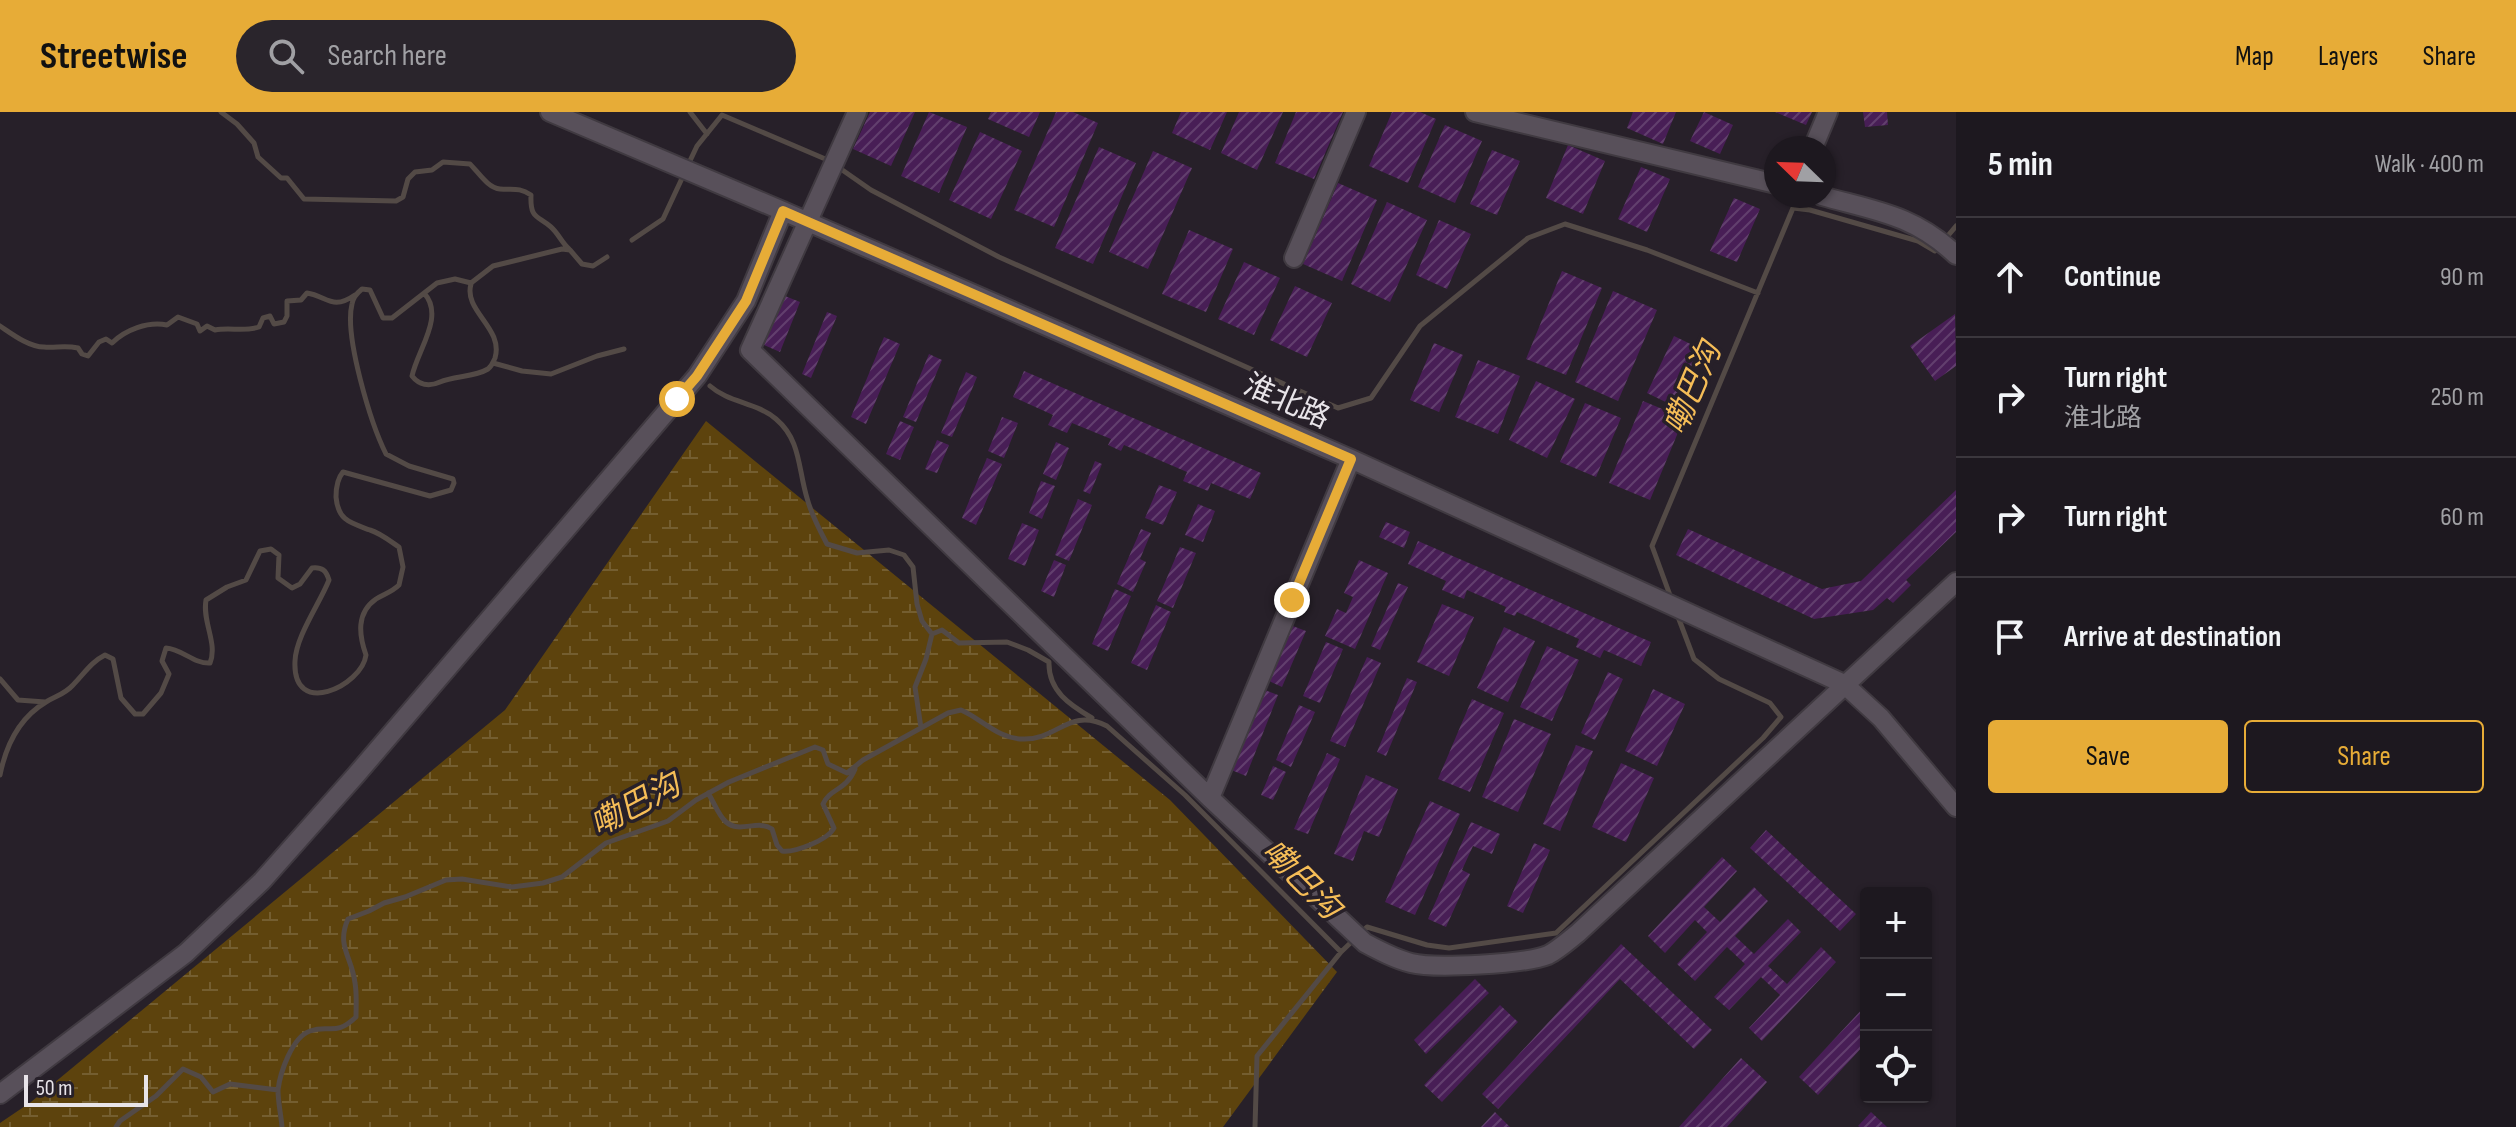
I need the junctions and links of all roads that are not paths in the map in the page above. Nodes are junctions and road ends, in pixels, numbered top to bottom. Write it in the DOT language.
graph roads {
  1 [pos="550,112"];
  2 [pos="857,112"];
  3 [pos="1356,112"];
  4 [pos="1475,112"];
  5 [pos="1828,112"];
  6 [pos="1818,136"];
  7 [pos="1764,181"];
  8 [pos="1836,200"];
  9 [pos="783,211"];
  10 [pos="807,222"];
  11 [pos="1956,255"];
  12 [pos="1294,258"];
  13 [pos="1351,459"];
  14 [pos="1956,582"];
  15 [pos="1844,684"];
  16 [pos="1210,798"];
  17 [pos="1956,807"];
  18 [pos="0,1073"];
  19 [pos="19,1081"];
  20 [pos="0,1094"];
  1 -- 9 [label="street, 淮北路"];
  2 -- 10 [label="street"];
  3 -- 12 [label="street"];
  4 -- 7 [label="street"];
  5 -- 6 [label="street"];
  8 -- 11 [label="street"];
  9 -- 10 [label="street, 淮北路"];
  9 -- 19 [label="street"];
  10 -- 13 [label="street, 淮北路"];
  10 -- 16 [label="street"];
  13 -- 15 [label="street, 淮北路"];
  13 -- 16 [label="street"];
  14 -- 15 [label="street"];
  15 -- 16 [label="street"];
  15 -- 17 [label="street, 淮北路"];
  18 -- 19 [label="street"];
  19 -- 20 [label="street"];
}
